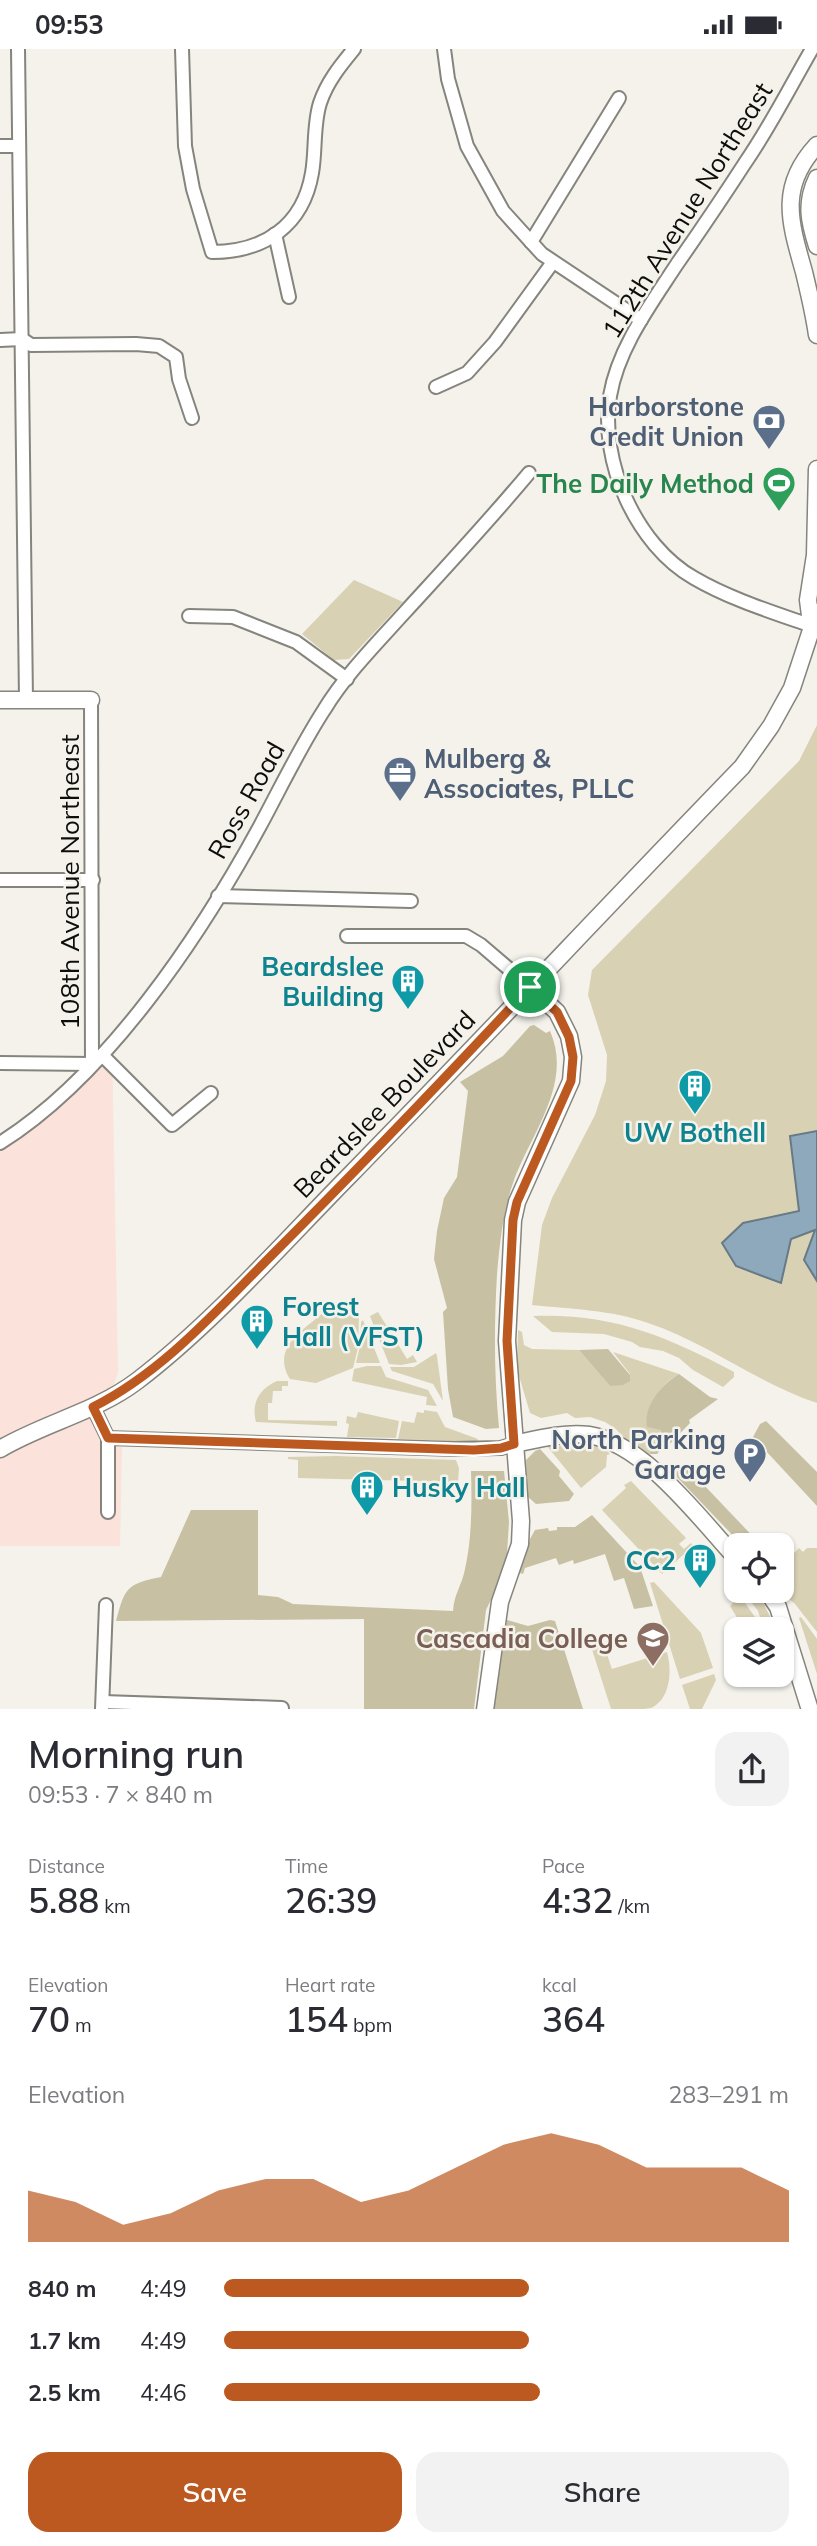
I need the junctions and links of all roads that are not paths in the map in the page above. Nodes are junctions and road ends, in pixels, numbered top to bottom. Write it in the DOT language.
graph roads {
  1 [pos="18,49"];
  2 [pos="182,49"];
  3 [pos="354,49"];
  4 [pos="443,49"];
  5 [pos="812,49"];
  6 [pos="619,98"];
  7 [pos="817,145"];
  8 [pos="0,146"];
  9 [pos="19,146"];
  10 [pos="817,178"];
  11 [pos="275,234"];
  12 [pos="531,242"];
  13 [pos="817,246"];
  14 [pos="553,262"];
  15 [pos="289,297"];
  16 [pos="641,320"];
  17 [pos="817,335"];
  18 [pos="0,339"];
  19 [pos="22,339"];
  20 [pos="436,387"];
  21 [pos="192,418"];
  22 [pos="817,469"];
  23 [pos="528,473"];
  24 [pos="189,616"];
  25 [pos="814,619"];
  26 [pos="347,679"];
  27 [pos="0,699"];
  28 [pos="26,700"];
  29 [pos="91,700"];
  30 [pos="0,880"];
  31 [pos="93,880"];
  32 [pos="218,896"];
  33 [pos="411,901"];
  34 [pos="346,936"];
  35 [pos="530,987"];
  36 [pos="102,1055"];
  37 [pos="0,1063"];
  38 [pos="92,1064"];
  39 [pos="211,1093"];
  40 [pos="0,1143"];
  41 [pos="93,1407"];
  42 [pos="108,1438"];
  43 [pos="4,1444"];
  44 [pos="514,1444"];
  45 [pos="108,1512"];
  46 [pos="724,1545"];
  47 [pos="775,1603"];
  48 [pos="106,1605"];
  49 [pos="102,1706"];
  50 [pos="282,1708"];
  51 [pos="485,1709"];
  52 [pos="810,1709"];
  1 -- 9 [label="street"];
  2 -- 11 [label="street"];
  3 -- 11 [label="street"];
  4 -- 12 [label="street"];
  5 -- 16 [label="street, 112th Avenue Northeast"];
  6 -- 12 [label="street"];
  7 -- 17 [label="main road"];
  8 -- 9 [label="street"];
  9 -- 19 [label="street"];
  10 -- 13 [label="main road"];
  11 -- 15 [label="street"];
  12 -- 14 [label="street"];
  14 -- 16 [label="street"];
  14 -- 20 [label="street"];
  16 -- 25 [label="street, 112th Avenue Northeast"];
  18 -- 19 [label="street"];
  19 -- 21 [label="street"];
  19 -- 28 [label="street"];
  22 -- 25 [label="main road, Beardslee Boulevard"];
  23 -- 26 [label="street, Ross Road"];
  24 -- 26 [label="street"];
  25 -- 35 [label="main road, Beardslee Boulevard"];
  26 -- 32 [label="street, Ross Road"];
  27 -- 28 [label="main road"];
  28 -- 29 [label="main road"];
  29 -- 31 [label="street, 108th Avenue Northeast"];
  30 -- 31 [label="street"];
  31 -- 38 [label="street, 108th Avenue Northeast"];
  32 -- 33 [label="street"];
  32 -- 36 [label="street, Ross Road"];
  34 -- 35 [label="street"];
  35 -- 41 [label="main road, Beardslee Boulevard"];
  35 -- 44 [label="main road"];
  36 -- 38 [label="street, Ross Road"];
  36 -- 39 [label="street"];
  37 -- 38 [label="street"];
  38 -- 40 [label="street, Ross Road"];
  41 -- 42 [label="street"];
  41 -- 43 [label="main road, Beardslee Boulevard"];
  42 -- 44 [label="street"];
  42 -- 45 [label="street"];
  44 -- 46 [label="main road"];
  44 -- 51 [label="main road"];
  47 -- 52 [label="main road"];
  48 -- 49 [label="street"];
  49 -- 50 [label="street"];
}
